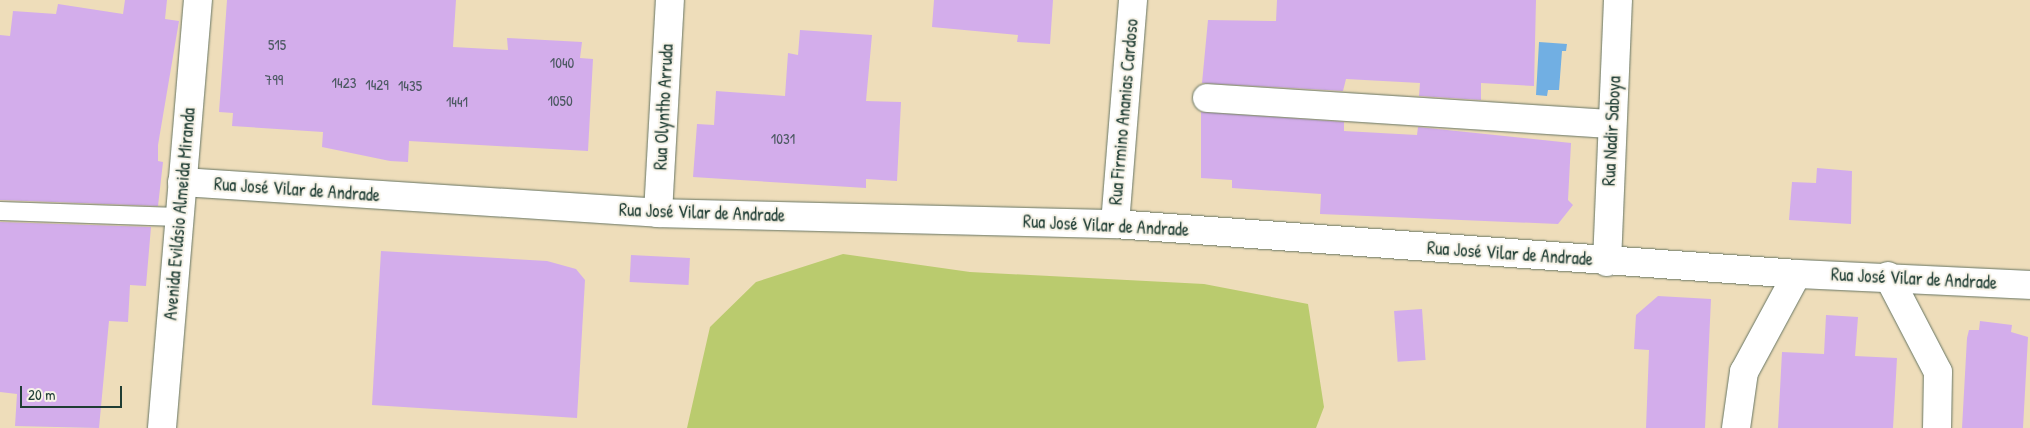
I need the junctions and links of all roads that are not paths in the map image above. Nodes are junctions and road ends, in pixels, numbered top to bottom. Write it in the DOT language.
graph roads {
  1 [pos="198,0"];
  2 [pos="670,0"];
  3 [pos="1133,0"];
  4 [pos="1618,0"];
  5 [pos="1207,98"];
  6 [pos="1611,124"];
  7 [pos="182,182"];
  8 [pos="0,211"];
  9 [pos="658,213"];
  10 [pos="179,217"];
  11 [pos="1114,224"];
  12 [pos="1607,262"];
  13 [pos="1797,274"];
  14 [pos="1888,276"];
  15 [pos="2030,285"];
  16 [pos="162,428"];
  17 [pos="1736,428"];
  18 [pos="1937,428"];
  1 -- 7 [label="street, Avenida Evilásio Almeida Miranda"];
  2 -- 9 [label="street, Rua Olyntho Arruda"];
  3 -- 11 [label="street, Rua Firmino Ananias Cardoso"];
  4 -- 6 [label="street, Rua Nadir Saboya"];
  5 -- 6 [label="street"];
  6 -- 12 [label="street, Rua Nadir Saboya"];
  7 -- 9 [label="street, Rua José Vilar de Andrade"];
  7 -- 10 [label="street, Avenida Evilásio Almeida Miranda"];
  8 -- 10 [label="lane"];
  9 -- 11 [label="street, Rua José Vilar de Andrade"];
  10 -- 16 [label="street, Avenida Evilásio Almeida Miranda"];
  11 -- 12 [label="street, Rua José Vilar de Andrade"];
  12 -- 13 [label="street, Rua José Vilar de Andrade"];
  13 -- 14 [label="street, Rua José Vilar de Andrade"];
  13 -- 17 [label="street"];
  14 -- 15 [label="street, Rua José Vilar de Andrade"];
  14 -- 18 [label="street"];
}
